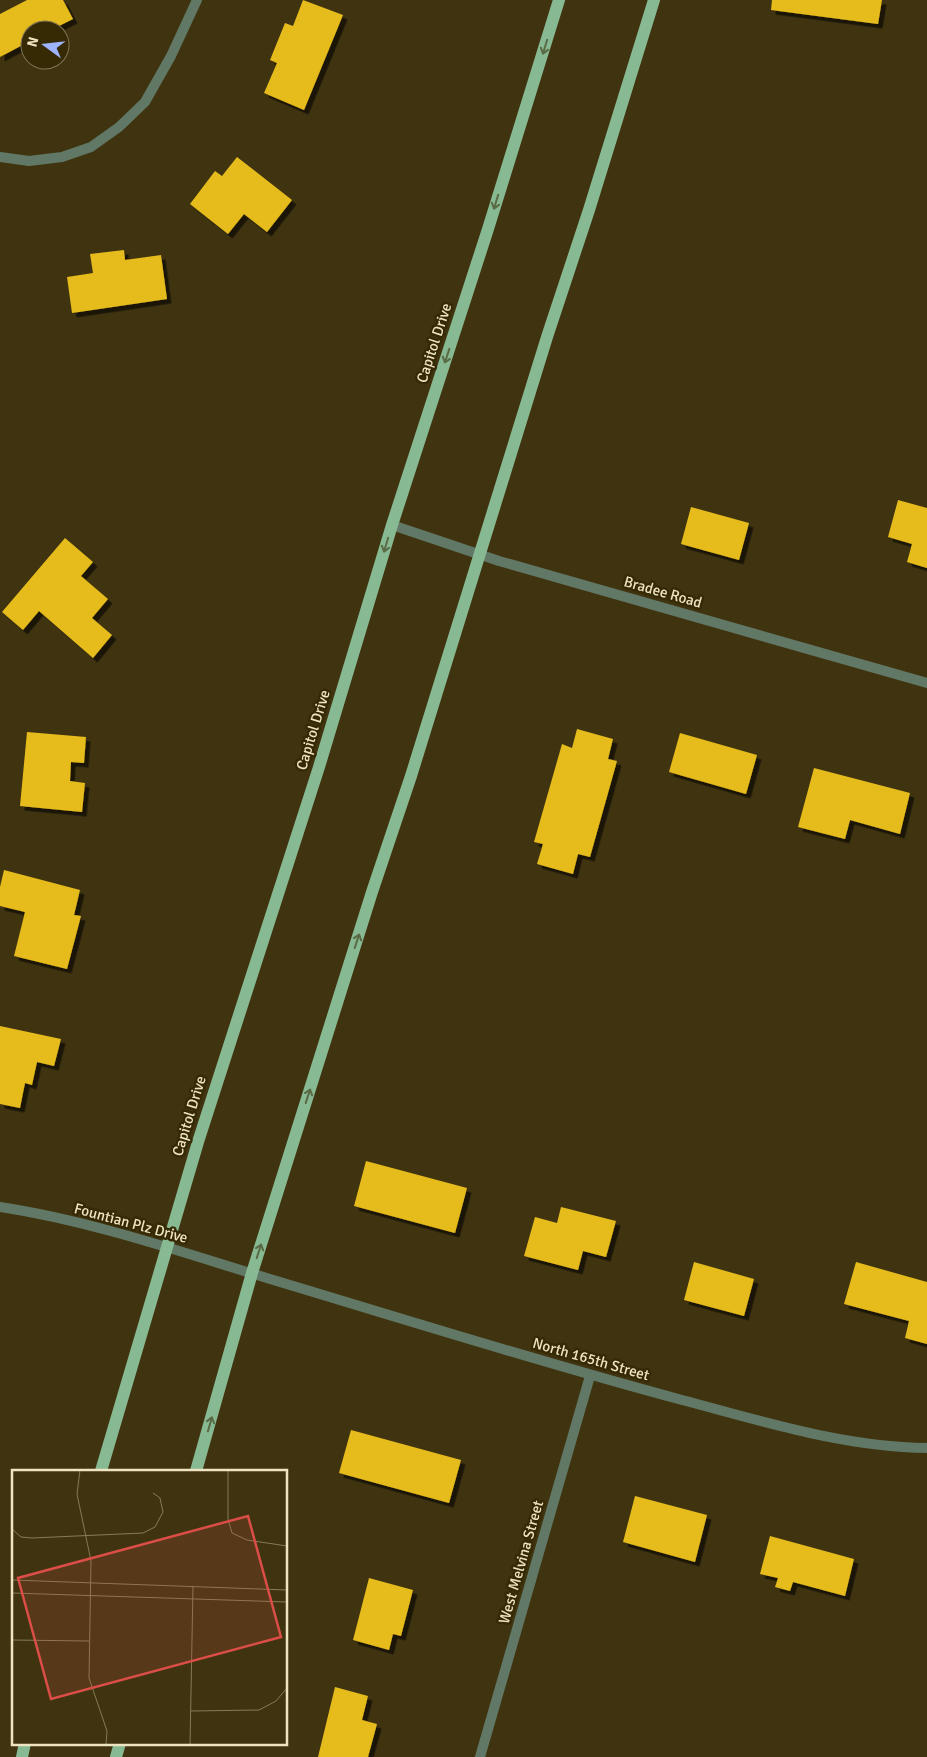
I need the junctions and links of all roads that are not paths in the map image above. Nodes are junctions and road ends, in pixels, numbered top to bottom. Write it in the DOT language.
graph roads {
  1 [pos="197,0"];
  2 [pos="559,0"];
  3 [pos="654,0"];
  4 [pos="0,157"];
  5 [pos="392,525"];
  6 [pos="480,554"];
  7 [pos="927,683"];
  8 [pos="0,1207"];
  9 [pos="167,1247"];
  10 [pos="252,1273"];
  11 [pos="590,1376"];
  12 [pos="927,1448"];
  13 [pos="101,1470"];
  14 [pos="196,1470"];
  15 [pos="25,1744"];
  16 [pos="120,1744"];
  17 [pos="22,1757"];
  18 [pos="116,1757"];
  19 [pos="480,1757"];
  1 -- 4 [label="street"];
  2 -- 5 [label="main road, Capitol Drive, one-way"];
  3 -- 6 [label="main road"];
  5 -- 6 [label="street, Bradee Road"];
  5 -- 9 [label="main road, Capitol Drive, one-way"];
  6 -- 7 [label="street, Bradee Road"];
  10 -- 6 [label="main road, one-way"];
  8 -- 9 [label="street, Fountian Plz Drive"];
  9 -- 10 [label="street, Fountian Plz Drive"];
  9 -- 13 [label="main road, Capitol Drive"];
  10 -- 11 [label="street, North 165th Street"];
  14 -- 10 [label="main road, one-way"];
  11 -- 12 [label="street, North 165th Street"];
  11 -- 19 [label="street, West Melvina Street"];
  15 -- 17 [label="main road"];
  16 -- 18 [label="main road"];
}
